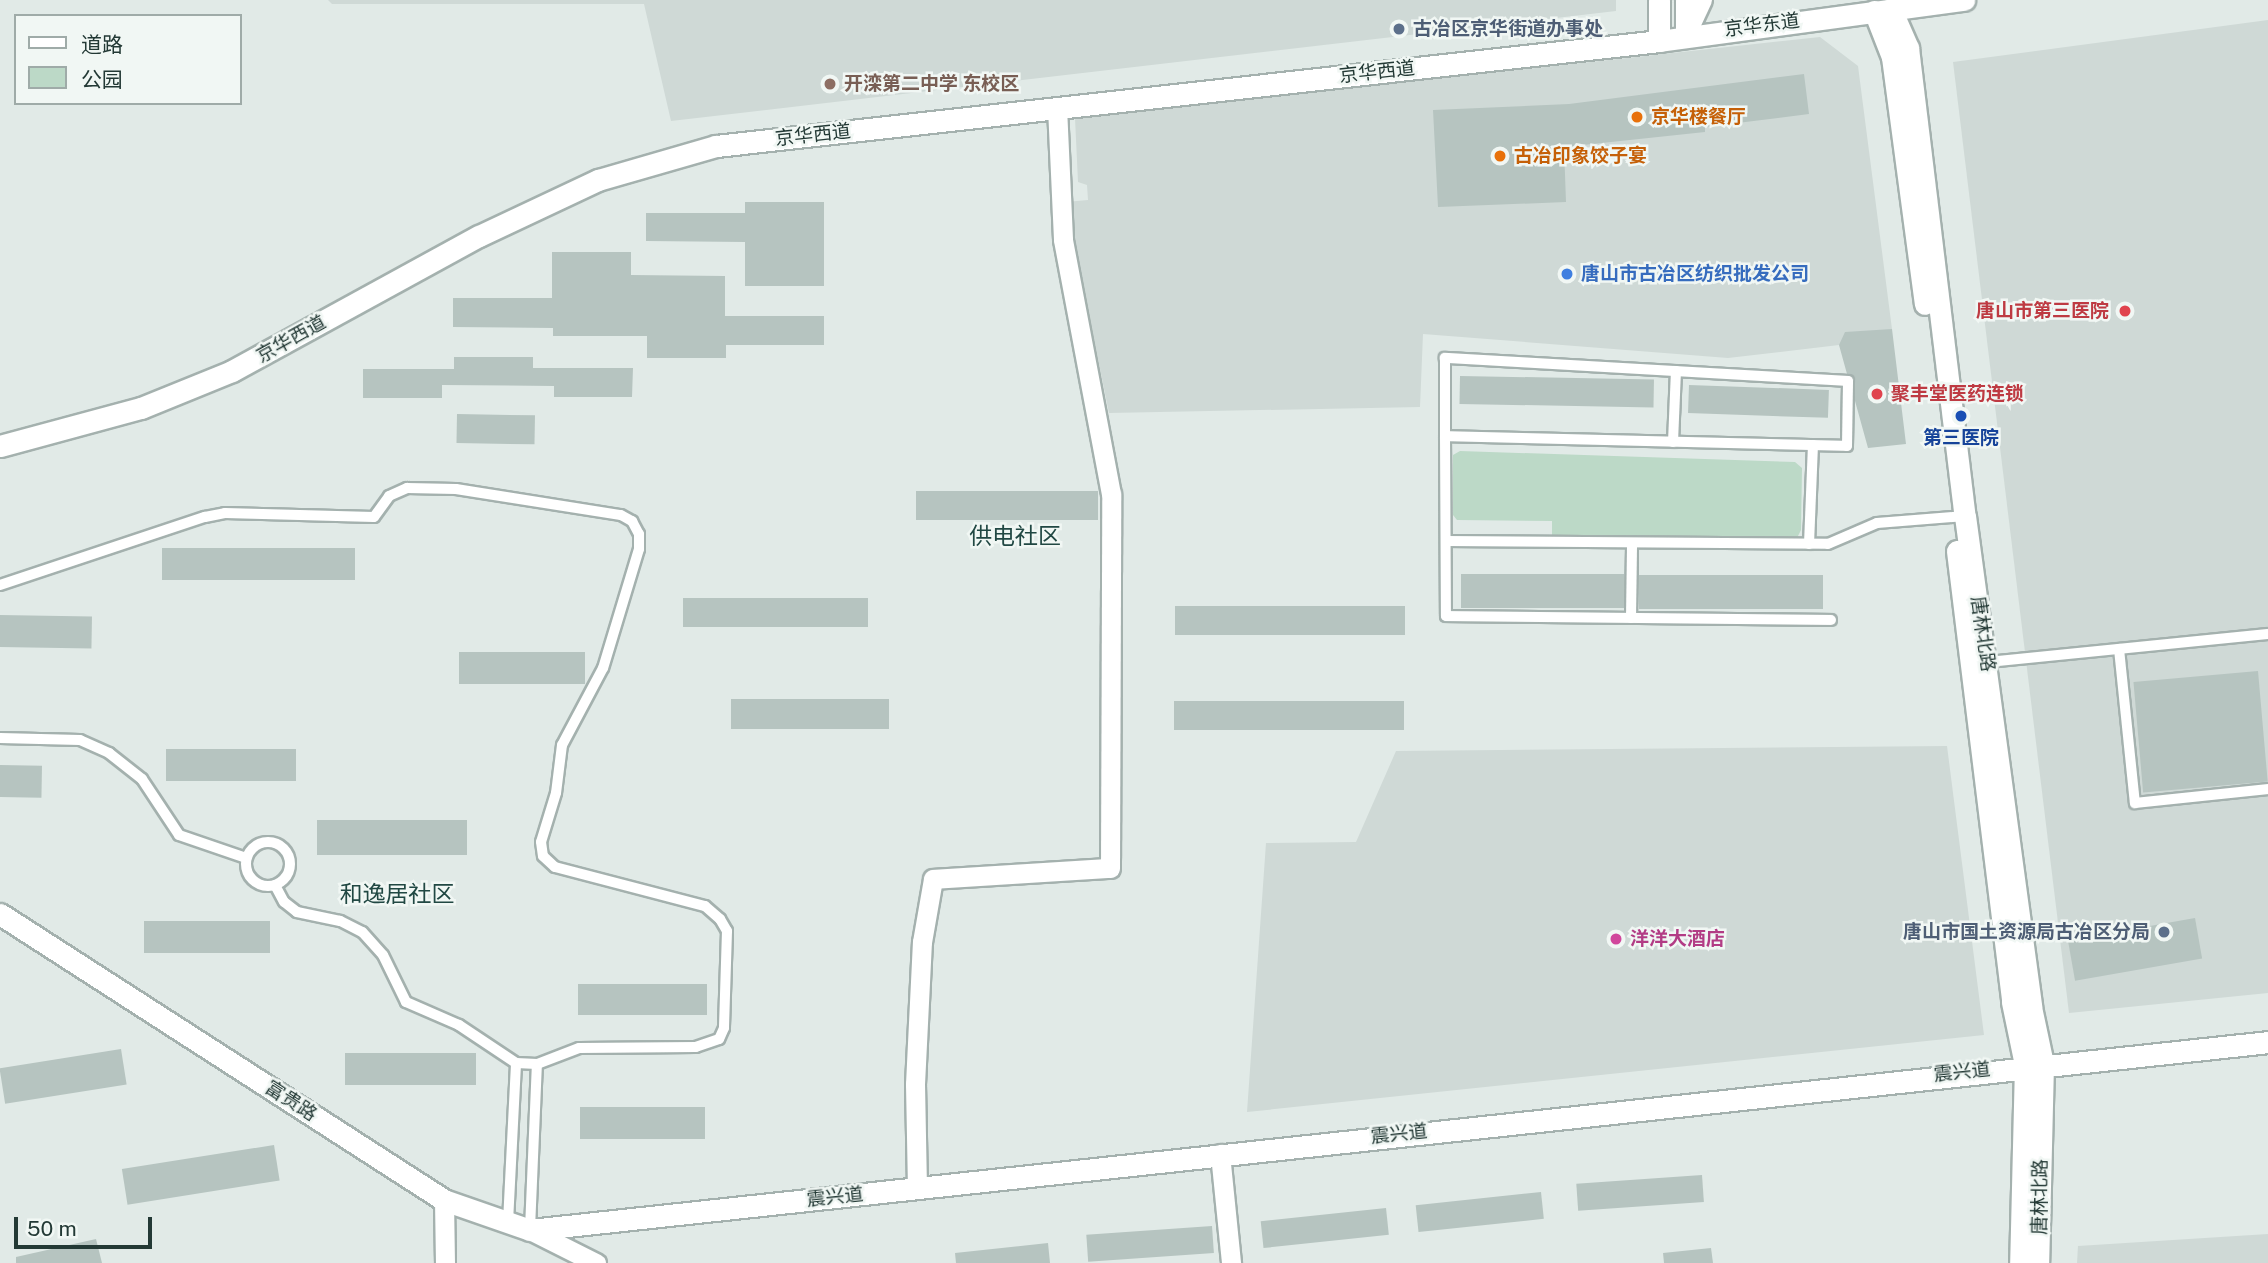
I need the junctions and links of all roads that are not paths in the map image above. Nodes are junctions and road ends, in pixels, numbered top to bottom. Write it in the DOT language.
graph roads {
  1 [pos="1659,0"];
  2 [pos="1686,0"];
  3 [pos="1702,0"];
  4 [pos="1964,0"];
  5 [pos="1884,7"];
  6 [pos="1686,34"];
  7 [pos="1659,41"];
  8 [pos="1058,107"];
  9 [pos="1676,371"];
  10 [pos="1445,436"];
  11 [pos="1673,442"];
  12 [pos="1813,445"];
  13 [pos="0,446"];
  14 [pos="1959,518"];
  15 [pos="1446,541"];
  16 [pos="1632,543"];
  17 [pos="1809,544"];
  18 [pos="0,585"];
  19 [pos="1631,618"];
  20 [pos="1831,620"];
  21 [pos="2268,634"];
  22 [pos="2119,649"];
  23 [pos="1988,662"];
  24 [pos="0,738"];
  25 [pos="2268,789"];
  26 [pos="246,858"];
  27 [pos="275,885"];
  28 [pos="0,914"];
  29 [pos="2268,1042"];
  30 [pos="516,1063"];
  31 [pos="537,1064"];
  32 [pos="2034,1065"];
  33 [pos="1220,1154"];
  34 [pos="917,1188"];
  35 [pos="444,1200"];
  36 [pos="508,1222"];
  37 [pos="530,1230"];
  38 [pos="445,1263"];
  39 [pos="596,1263"];
  40 [pos="1231,1263"];
  41 [pos="2020,1263"];
  42 [pos="2038,1263"];
  1 -- 7 [label="main road"];
  2 -- 6 [label="main road"];
  3 -- 6 [label="street"];
  4 -- 5 [label="main road, 京华东道"];
  5 -- 6 [label="main road, 京华东道"];
  5 -- 14 [label="main road, 唐林北路"];
  6 -- 7 [label="main road, 京华西道"];
  7 -- 8 [label="main road, 京华西道"];
  8 -- 13 [label="main road, 京华西道"];
  8 -- 34 [label="street"];
  9 -- 10 [label="lane"];
  9 -- 11 [label="lane"];
  9 -- 12 [label="lane"];
  10 -- 11 [label="lane"];
  10 -- 15 [label="lane"];
  11 -- 12 [label="lane"];
  12 -- 17 [label="lane"];
  14 -- 17 [label="lane"];
  14 -- 23 [label="main road, 唐林北路"];
  14 -- 32 [label="main road, 唐林北路"];
  15 -- 16 [label="lane"];
  15 -- 19 [label="lane"];
  16 -- 17 [label="lane"];
  16 -- 19 [label="lane"];
  18 -- 31 [label="lane"];
  19 -- 20 [label="lane"];
  21 -- 22 [label="lane"];
  22 -- 23 [label="lane"];
  22 -- 25 [label="lane"];
  23 -- 32 [label="main road, 唐林北路"];
  24 -- 26 [label="lane"];
  26 -- 27 [label="lane"];
  26 -- 27 [label="lane"];
  27 -- 30 [label="lane"];
  28 -- 35 [label="main road, 富贵路"];
  29 -- 32 [label="main road, 震兴道"];
  30 -- 31 [label="lane"];
  30 -- 36 [label="lane"];
  31 -- 37 [label="lane"];
  32 -- 33 [label="main road, 震兴道"];
  32 -- 41 [label="main road, 唐林北路"];
  32 -- 42 [label="main road, 唐林北路"];
  33 -- 34 [label="main road, 震兴道"];
  33 -- 40 [label="street"];
  34 -- 37 [label="main road, 震兴道"];
  35 -- 36 [label="main road, 富贵路"];
  35 -- 38 [label="street"];
  36 -- 37 [label="main road, 富贵路"];
  37 -- 39 [label="street, 富贵路"];
}
